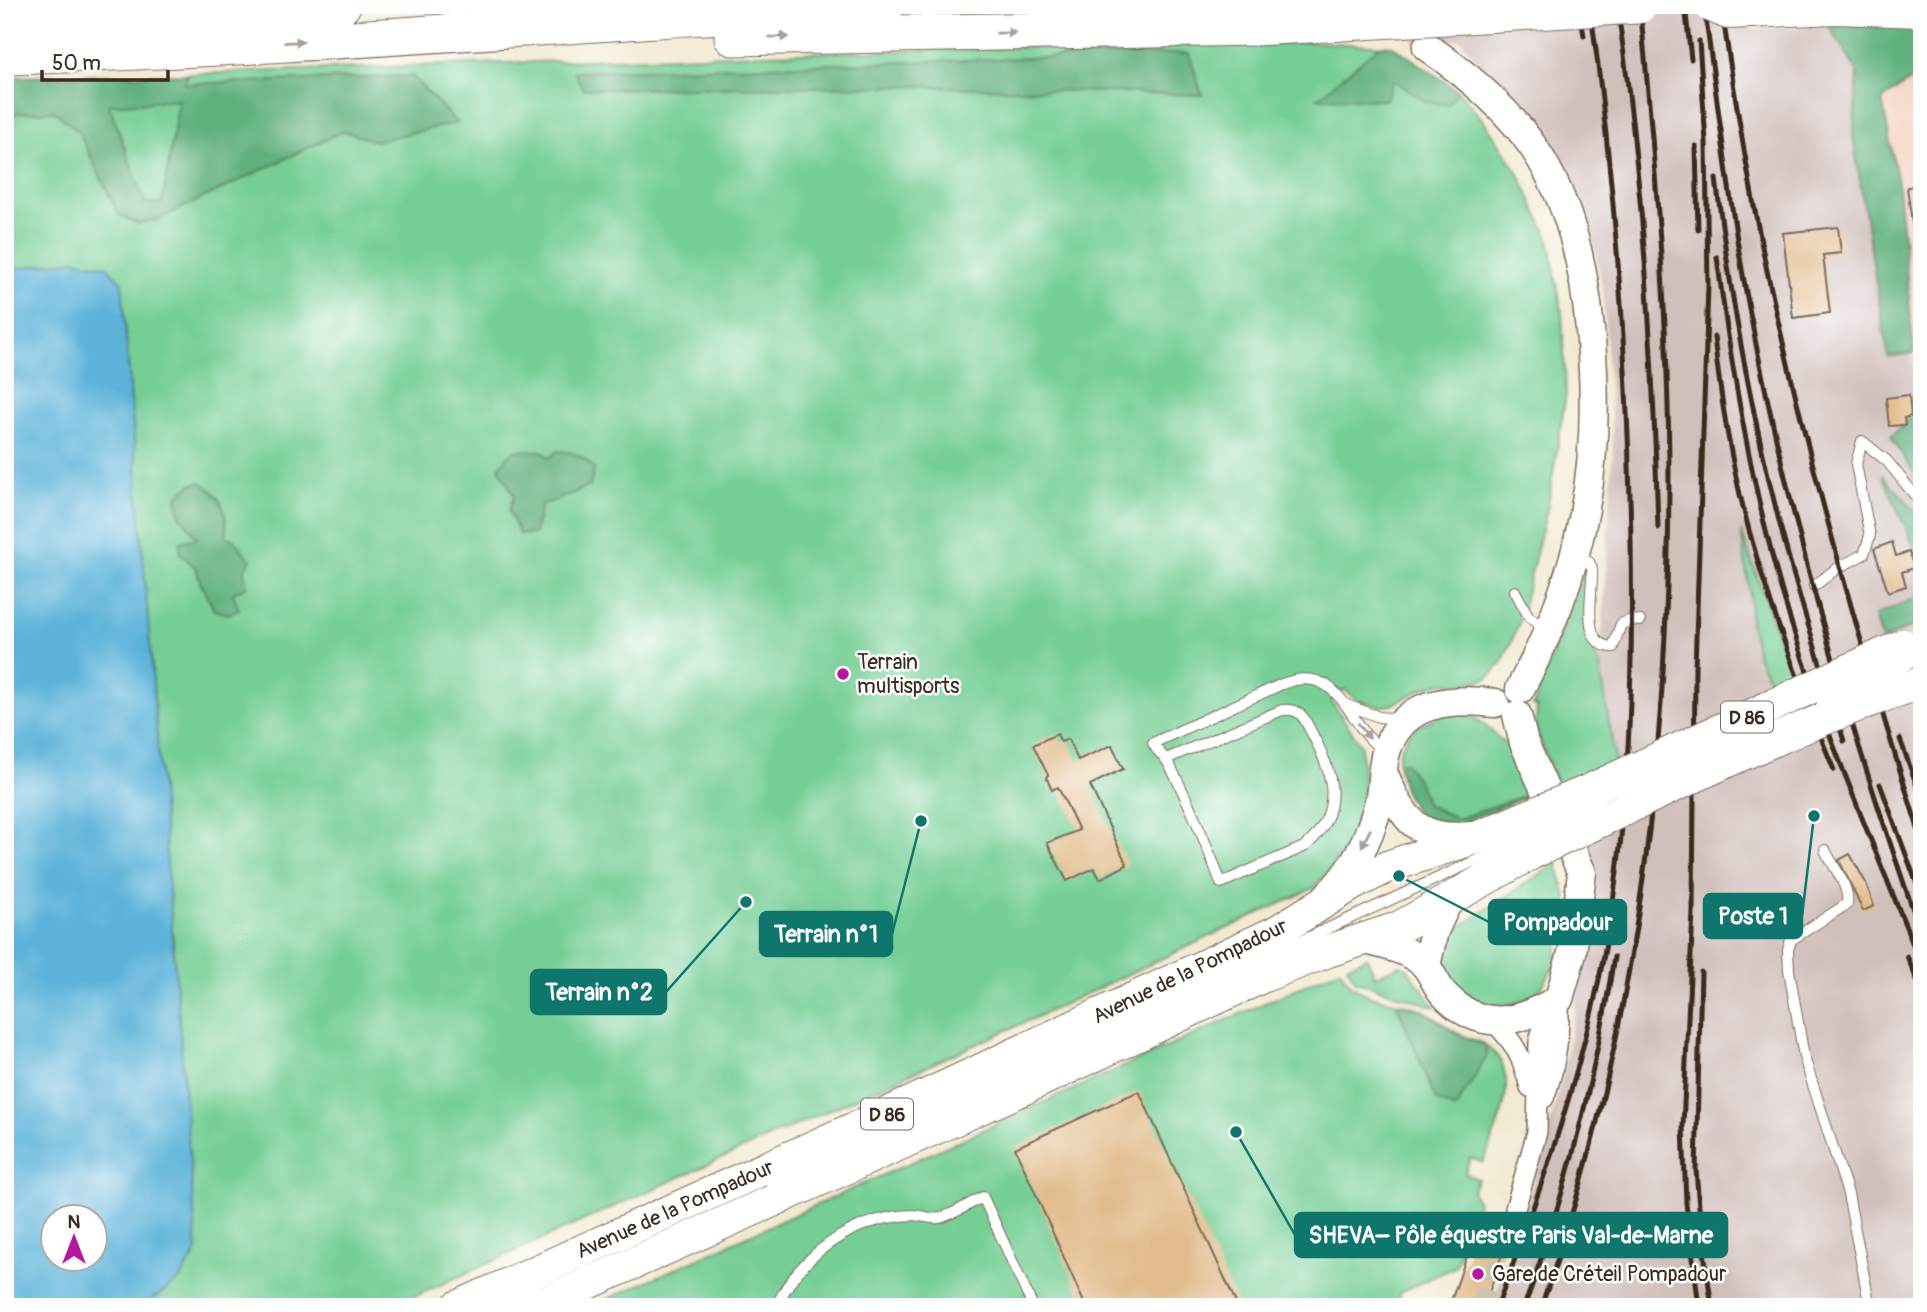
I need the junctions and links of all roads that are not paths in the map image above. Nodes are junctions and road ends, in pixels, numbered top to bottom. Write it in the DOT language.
graph roads {
  1 [pos="342,5"];
  2 [pos="886,5"];
  3 [pos="1638,5"];
  4 [pos="1709,5"];
  5 [pos="1922,11"];
  6 [pos="5,21"];
  7 [pos="541,29"];
  8 [pos="1427,47"];
  9 [pos="5,56"];
  10 [pos="1922,504"];
  11 [pos="1575,556"];
  12 [pos="1814,586"];
  13 [pos="1515,591"];
  14 [pos="1640,621"];
  15 [pos="1549,631"];
  16 [pos="1916,661"];
  17 [pos="1511,702"];
  18 [pos="1346,705"];
  19 [pos="1811,708"];
  20 [pos="1407,719"];
  21 [pos="1167,759"];
  22 [pos="1384,763"];
  23 [pos="1602,802"];
  24 [pos="1481,836"];
  25 [pos="1525,837"];
  26 [pos="1825,850"];
  27 [pos="1448,901"];
  28 [pos="1312,909"];
  29 [pos="1366,940"];
  30 [pos="1426,966"];
  31 [pos="1559,999"];
  32 [pos="1494,1021"];
  33 [pos="1538,1115"];
  34 [pos="766,1187"];
  35 [pos="1515,1209"];
  36 [pos="539,1297"];
  37 [pos="457,1307"];
  38 [pos="499,1307"];
  39 [pos="776,1307"];
  40 [pos="1033,1307"];
  41 [pos="1870,1307"];
  1 -- 6 [label="highway"];
  2 -- 7 [label="highway"];
  7 -- 3 [label="highway, one-way, bridge"];
  4 -- 5 [label="main road, bridge"];
  9 -- 7 [label="highway, one-way"];
  8 -- 11 [label="street"];
  10 -- 12 [label="lane"];
  11 -- 14 [label="lane"];
  11 -- 15 [label="street"];
  13 -- 15 [label="lane"];
  15 -- 17 [label="street"];
  16 -- 19 [label="lane, bridge"];
  16 -- 23 [label="main road, Avenue de la Pompadour / D 86, bridge"];
  16 -- 23 [label="main road, Avenue de la Pompadour / D 86, bridge"];
  17 -- 20 [label="street"];
  17 -- 31 [label="street"];
  18 -- 20 [label="lane"];
  18 -- 21 [label="lane"];
  18 -- 22 [label="lane, one-way"];
  20 -- 22 [label="street"];
  21 -- 21 [label="lane"];
  22 -- 24 [label="street"];
  22 -- 28 [label="street, one-way"];
  23 -- 25 [label="main road, Avenue de la Pompadour / D 86, bridge"];
  24 -- 25 [label="main road, Avenue de la Pompadour / D 86"];
  24 -- 28 [label="main road, Avenue de la Pompadour / D 86"];
  25 -- 27 [label="main road, Avenue de la Pompadour / D 86"];
  25 -- 34 [label="lane, Avenue de la Pompadour"];
  26 -- 41 [label="lane"];
  27 -- 29 [label="main road, Avenue de la Pompadour / D 86"];
  27 -- 30 [label="street"];
  28 -- 37 [label="main road, Avenue de la Pompadour / D 86"];
  29 -- 30 [label="street"];
  29 -- 36 [label="main road, Avenue de la Pompadour / D 86"];
  30 -- 32 [label="street"];
  31 -- 32 [label="street"];
  31 -- 33 [label="street"];
  32 -- 33 [label="street"];
  33 -- 35 [label="street"];
  36 -- 38 [label="lane, Avenue de la Pompadour"];
  39 -- 40 [label="lane"];
}
